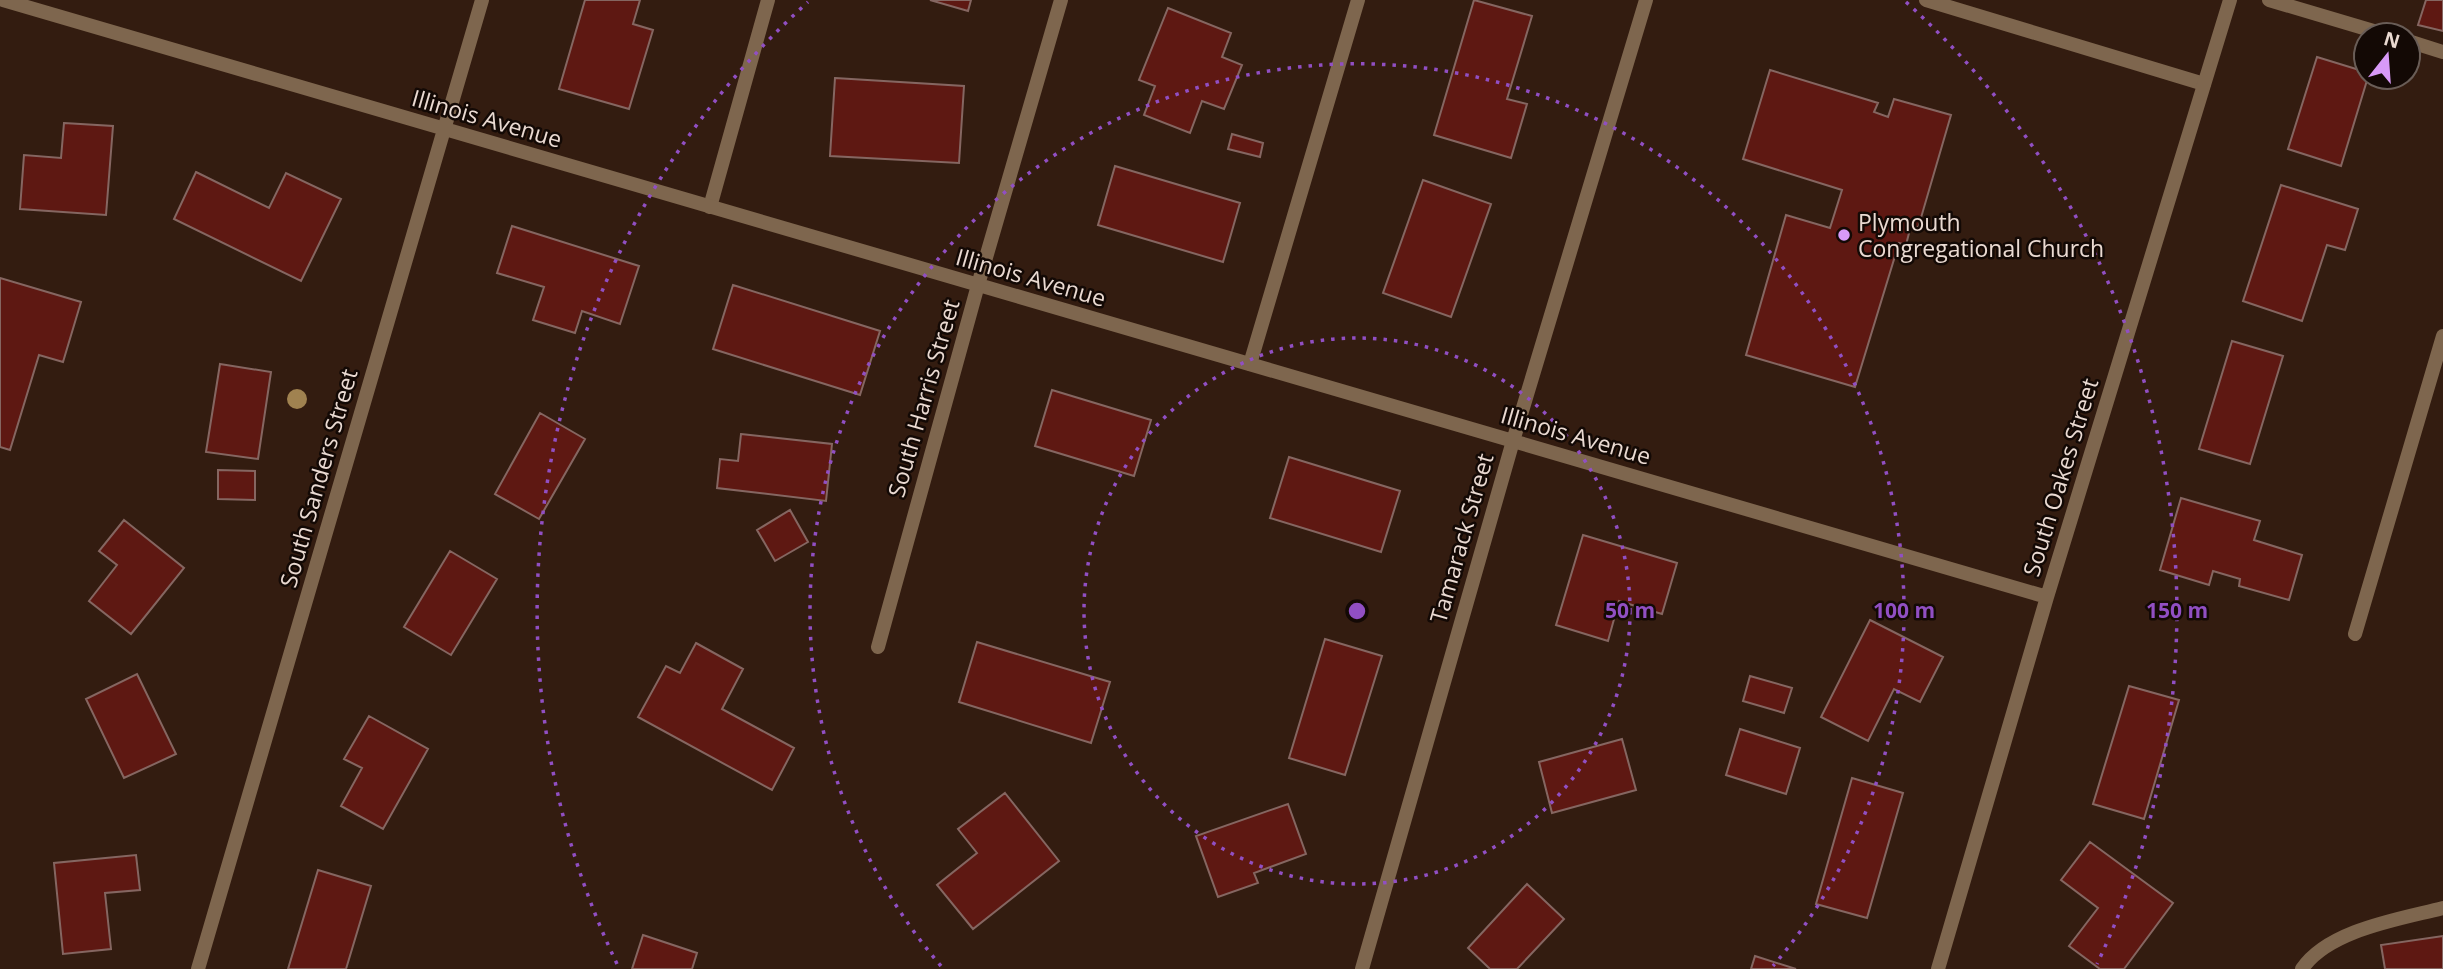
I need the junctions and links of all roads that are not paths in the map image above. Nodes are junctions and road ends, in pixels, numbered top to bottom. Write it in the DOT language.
graph roads {
  1 [pos="3,0"];
  2 [pos="482,0"];
  3 [pos="768,0"];
  4 [pos="1061,0"];
  5 [pos="1358,0"];
  6 [pos="1646,0"];
  7 [pos="1927,0"];
  8 [pos="2230,0"];
  9 [pos="2269,0"];
  10 [pos="2352,25"];
  11 [pos="2422,45"];
  12 [pos="2443,52"];
  13 [pos="2204,84"];
  14 [pos="444,129"];
  15 [pos="710,206"];
  16 [pos="978,285"];
  17 [pos="2443,336"];
  18 [pos="1250,364"];
  19 [pos="1513,441"];
  20 [pos="2047,597"];
  21 [pos="2355,634"];
  22 [pos="877,647"];
  23 [pos="2443,908"];
  24 [pos="198,969"];
  25 [pos="1362,969"];
  26 [pos="1938,969"];
  27 [pos="2302,969"];
  1 -- 14 [label="street, Illinois Avenue"];
  2 -- 14 [label="street, South Sanders Street"];
  3 -- 15 [label="street"];
  4 -- 16 [label="street, South Harris Street"];
  5 -- 18 [label="street"];
  6 -- 19 [label="street, Tamarack Street"];
  7 -- 13 [label="street"];
  8 -- 13 [label="street, South Oakes Street"];
  9 -- 10 [label="street"];
  11 -- 12 [label="street"];
  13 -- 20 [label="street, South Oakes Street"];
  14 -- 15 [label="street, Illinois Avenue"];
  14 -- 24 [label="street, South Sanders Street"];
  15 -- 16 [label="street, Illinois Avenue"];
  16 -- 18 [label="street, Illinois Avenue"];
  16 -- 22 [label="street, South Harris Street"];
  17 -- 21 [label="street"];
  18 -- 19 [label="street, Illinois Avenue"];
  19 -- 20 [label="street, Illinois Avenue"];
  19 -- 25 [label="street, Tamarack Street"];
  20 -- 26 [label="street, South Oakes Street"];
  23 -- 27 [label="street"];
}
